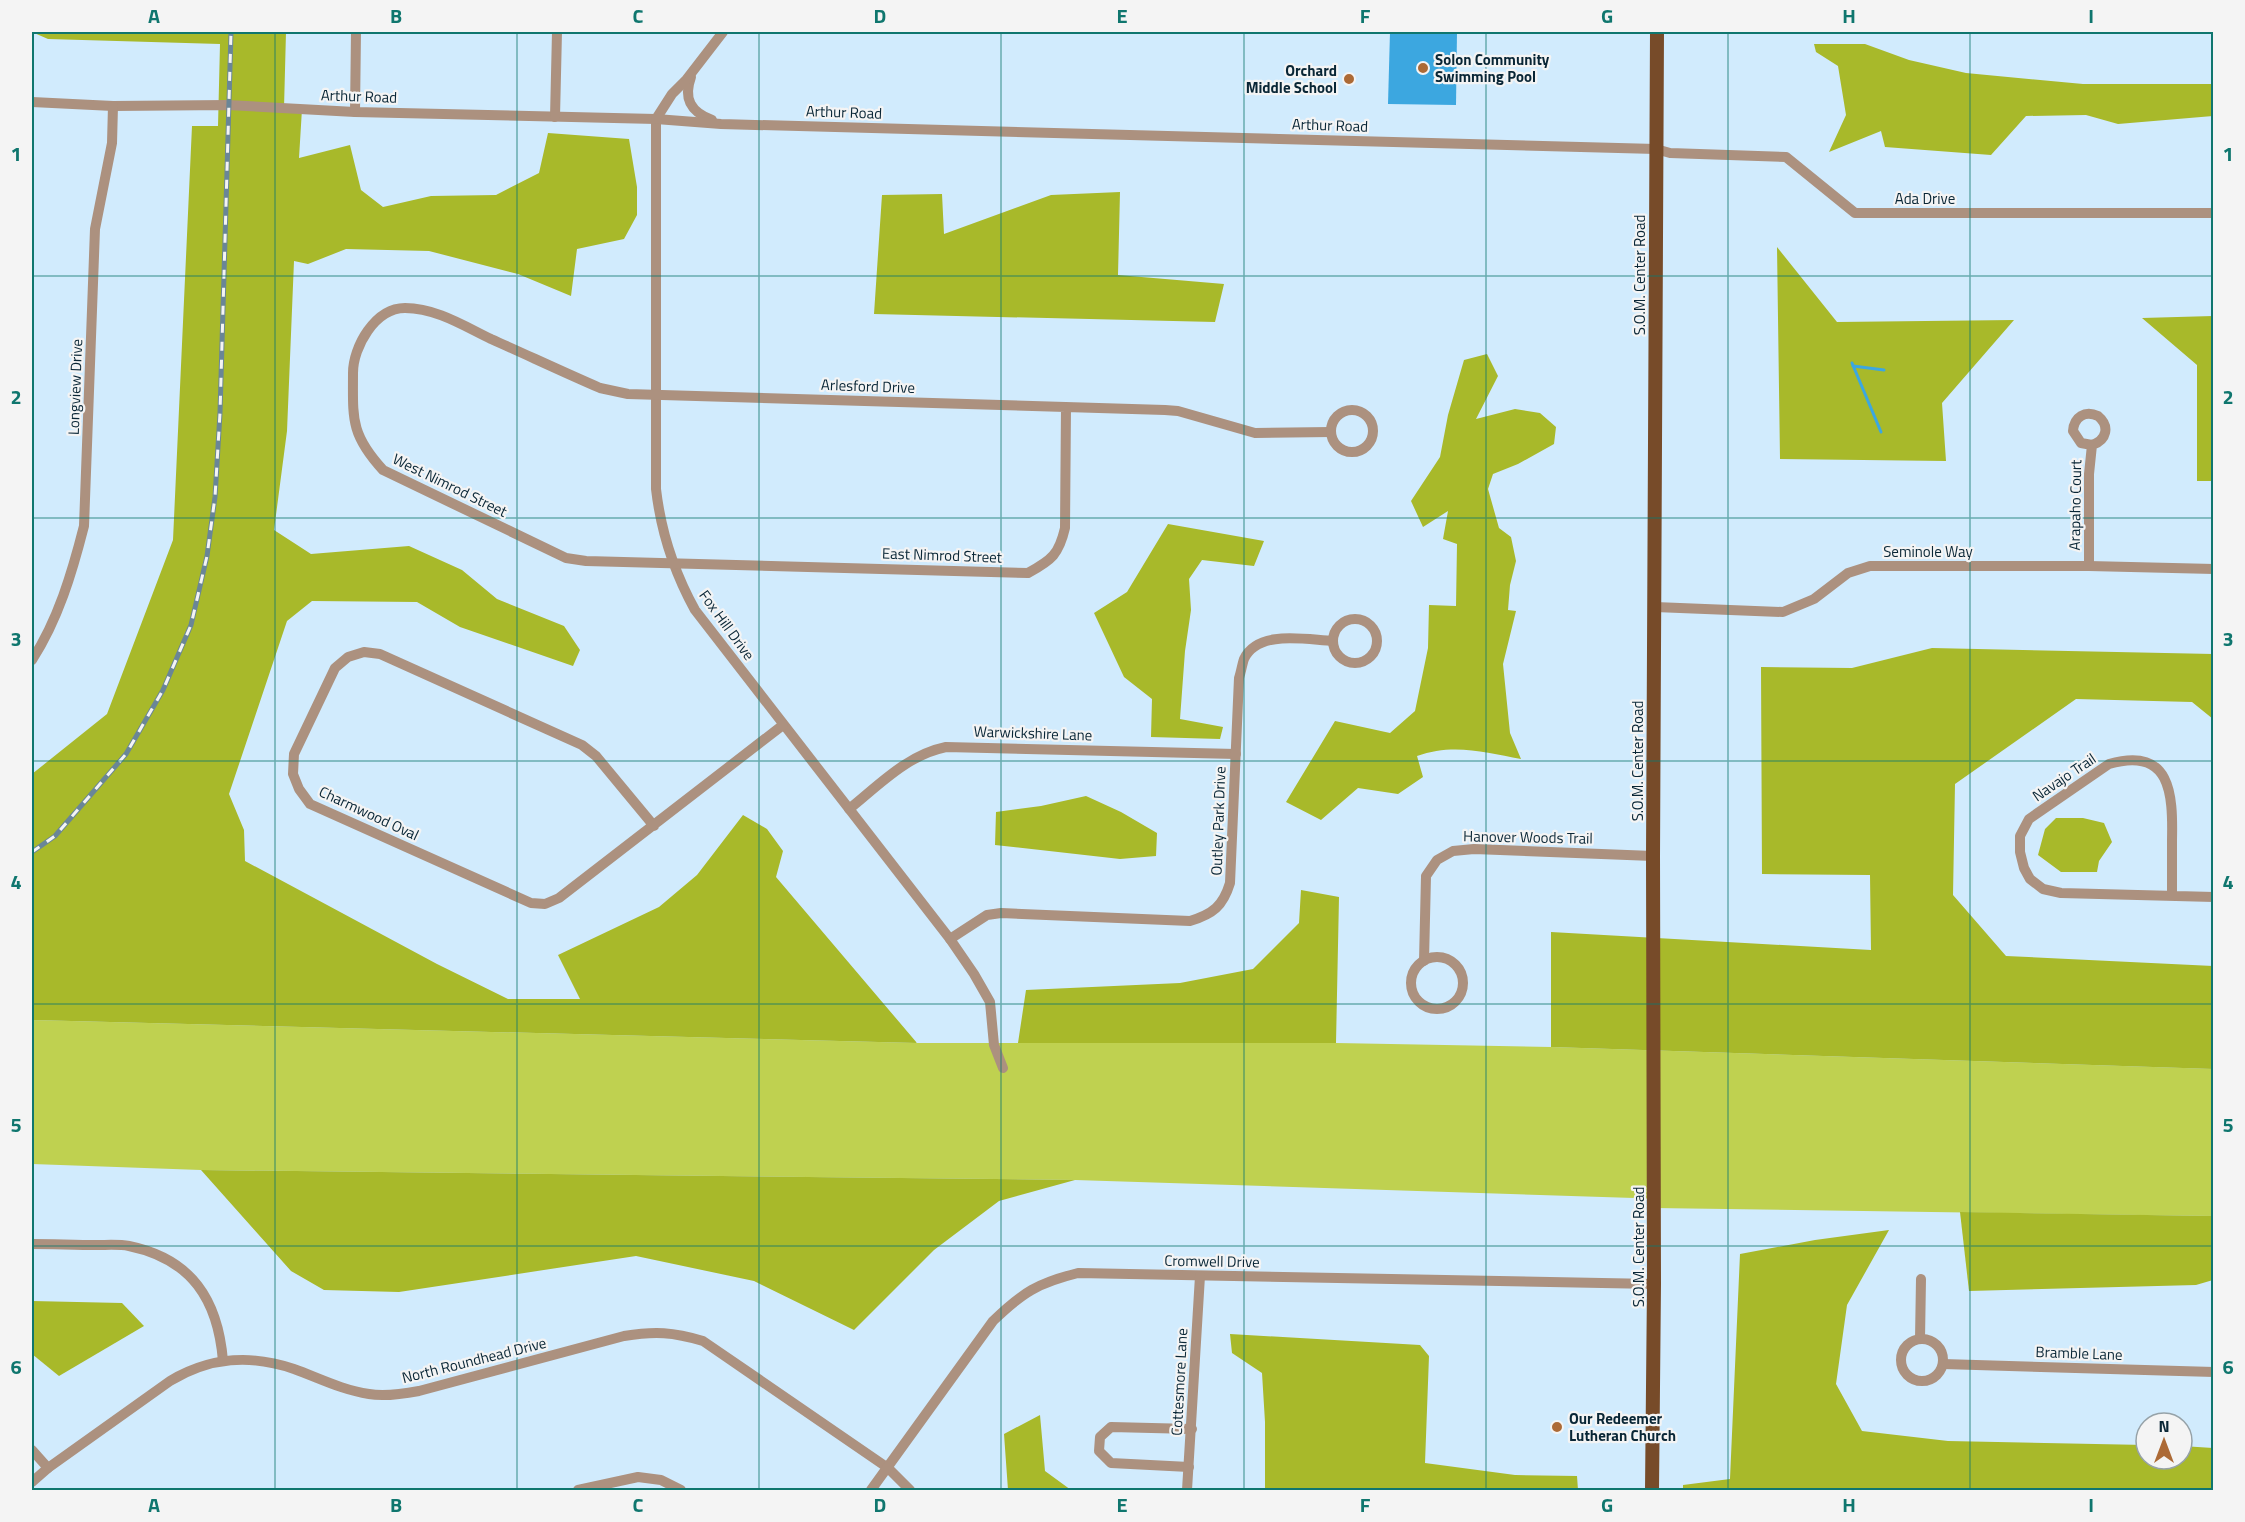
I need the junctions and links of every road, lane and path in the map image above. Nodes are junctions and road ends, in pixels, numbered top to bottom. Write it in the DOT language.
graph roads {
  1 [pos="356,32"];
  2 [pos="557,32"];
  3 [pos="723,32"];
  4 [pos="1657,32"];
  5 [pos="694,70"];
  6 [pos="32,102"];
  7 [pos="112,106"];
  8 [pos="355,112"];
  9 [pos="555,117"];
  10 [pos="656,119"];
  11 [pos="721,124"];
  12 [pos="1656,149"];
  13 [pos="2214,213"];
  14 [pos="419,309"];
  15 [pos="655,395"];
  16 [pos="1066,407"];
  17 [pos="1331,432"];
  18 [pos="2092,445"];
  19 [pos="673,562"];
  20 [pos="2089,566"];
  21 [pos="2214,569"];
  22 [pos="1655,607"];
  23 [pos="1333,641"];
  24 [pos="32,660"];
  25 [pos="783,725"];
  26 [pos="1236,754"];
  27 [pos="849,809"];
  28 [pos="654,826"];
  29 [pos="1653,856"];
  30 [pos="2172,896"];
  31 [pos="2214,897"];
  32 [pos="950,939"];
  33 [pos="1424,961"];
  34 [pos="1003,1068"];
  35 [pos="32,1244"];
  36 [pos="1200,1276"];
  37 [pos="1921,1279"];
  38 [pos="1654,1284"];
  39 [pos="1920,1339"];
  40 [pos="223,1361"];
  41 [pos="1943,1364"];
  42 [pos="2214,1372"];
  43 [pos="1192,1429"];
  44 [pos="32,1450"];
  45 [pos="1189,1467"];
  46 [pos="48,1468"];
  47 [pos="888,1468"];
  48 [pos="32,1482"];
  49 [pos="578,1491"];
  50 [pos="681,1491"];
  51 [pos="871,1491"];
  52 [pos="910,1491"];
  53 [pos="1187,1491"];
  54 [pos="1652,1491"];
  1 -- 8 [label="street"];
  2 -- 9 [label="street"];
  3 -- 5 [label="street"];
  4 -- 12 [label="main road, S.O.M. Center Road"];
  5 -- 10 [label="street"];
  5 -- 11 [label="street"];
  6 -- 7 [label="street, Arthur Road"];
  7 -- 8 [label="street, Arthur Road"];
  7 -- 24 [label="street, Longview Drive"];
  8 -- 9 [label="street, Arthur Road"];
  9 -- 10 [label="street, Arthur Road"];
  10 -- 11 [label="street, Arthur Road"];
  10 -- 15 [label="street, Fox Hill Drive"];
  11 -- 12 [label="street, Arthur Road"];
  12 -- 13 [label="street, Ada Drive"];
  12 -- 22 [label="main road, S.O.M. Center Road"];
  14 -- 15 [label="street, Arlesford Drive"];
  14 -- 19 [label="street, West Nimrod Street"];
  15 -- 16 [label="street, Arlesford Drive"];
  15 -- 19 [label="street, Fox Hill Drive"];
  16 -- 17 [label="street, Arlesford Drive"];
  16 -- 19 [label="street, East Nimrod Street"];
  17 -- 17 [label="street"];
  18 -- 20 [label="street, Arapaho Court"];
  19 -- 25 [label="street, Fox Hill Drive"];
  20 -- 21 [label="street, Seminole Way"];
  20 -- 22 [label="street, Seminole Way"];
  22 -- 29 [label="main road, S.O.M. Center Road"];
  23 -- 23 [label="street"];
  23 -- 26 [label="street, Outley Park Drive"];
  25 -- 27 [label="street, Fox Hill Drive"];
  25 -- 28 [label="street, Charmwood Oval"];
  26 -- 27 [label="street, Warwickshire Lane"];
  26 -- 32 [label="street, Outley Park Drive"];
  27 -- 32 [label="street, Fox Hill Drive"];
  28 -- 28 [label="street, Charmwood Oval"];
  29 -- 33 [label="street, Hanover Woods Trail"];
  29 -- 38 [label="main road, S.O.M. Center Road"];
  30 -- 30 [label="street, Navajo Trail"];
  30 -- 31 [label="street, Navajo Trail"];
  32 -- 34 [label="street, Fox Hill Drive"];
  33 -- 33 [label="street, Hanover Woods Trail"];
  35 -- 40 [label="street"];
  36 -- 38 [label="street, Cromwell Drive"];
  36 -- 43 [label="street, Cottesmore Lane"];
  36 -- 47 [label="street, Cromwell Drive"];
  37 -- 39 [label="street"];
  38 -- 54 [label="main road, S.O.M. Center Road"];
  39 -- 41 [label="street"];
  39 -- 41 [label="street"];
  40 -- 46 [label="street, North Roundhead Drive"];
  40 -- 47 [label="street, North Roundhead Drive"];
  41 -- 42 [label="street, Bramble Lane"];
  43 -- 45 [label="street, Cottesmore Lane"];
  43 -- 45 [label="street"];
  44 -- 46 [label="street"];
  45 -- 53 [label="street, Cottesmore Lane"];
  46 -- 48 [label="street, North Roundhead Drive"];
  47 -- 51 [label="street, Cromwell Drive"];
  47 -- 52 [label="street, North Roundhead Drive"];
  49 -- 50 [label="street"];
}
